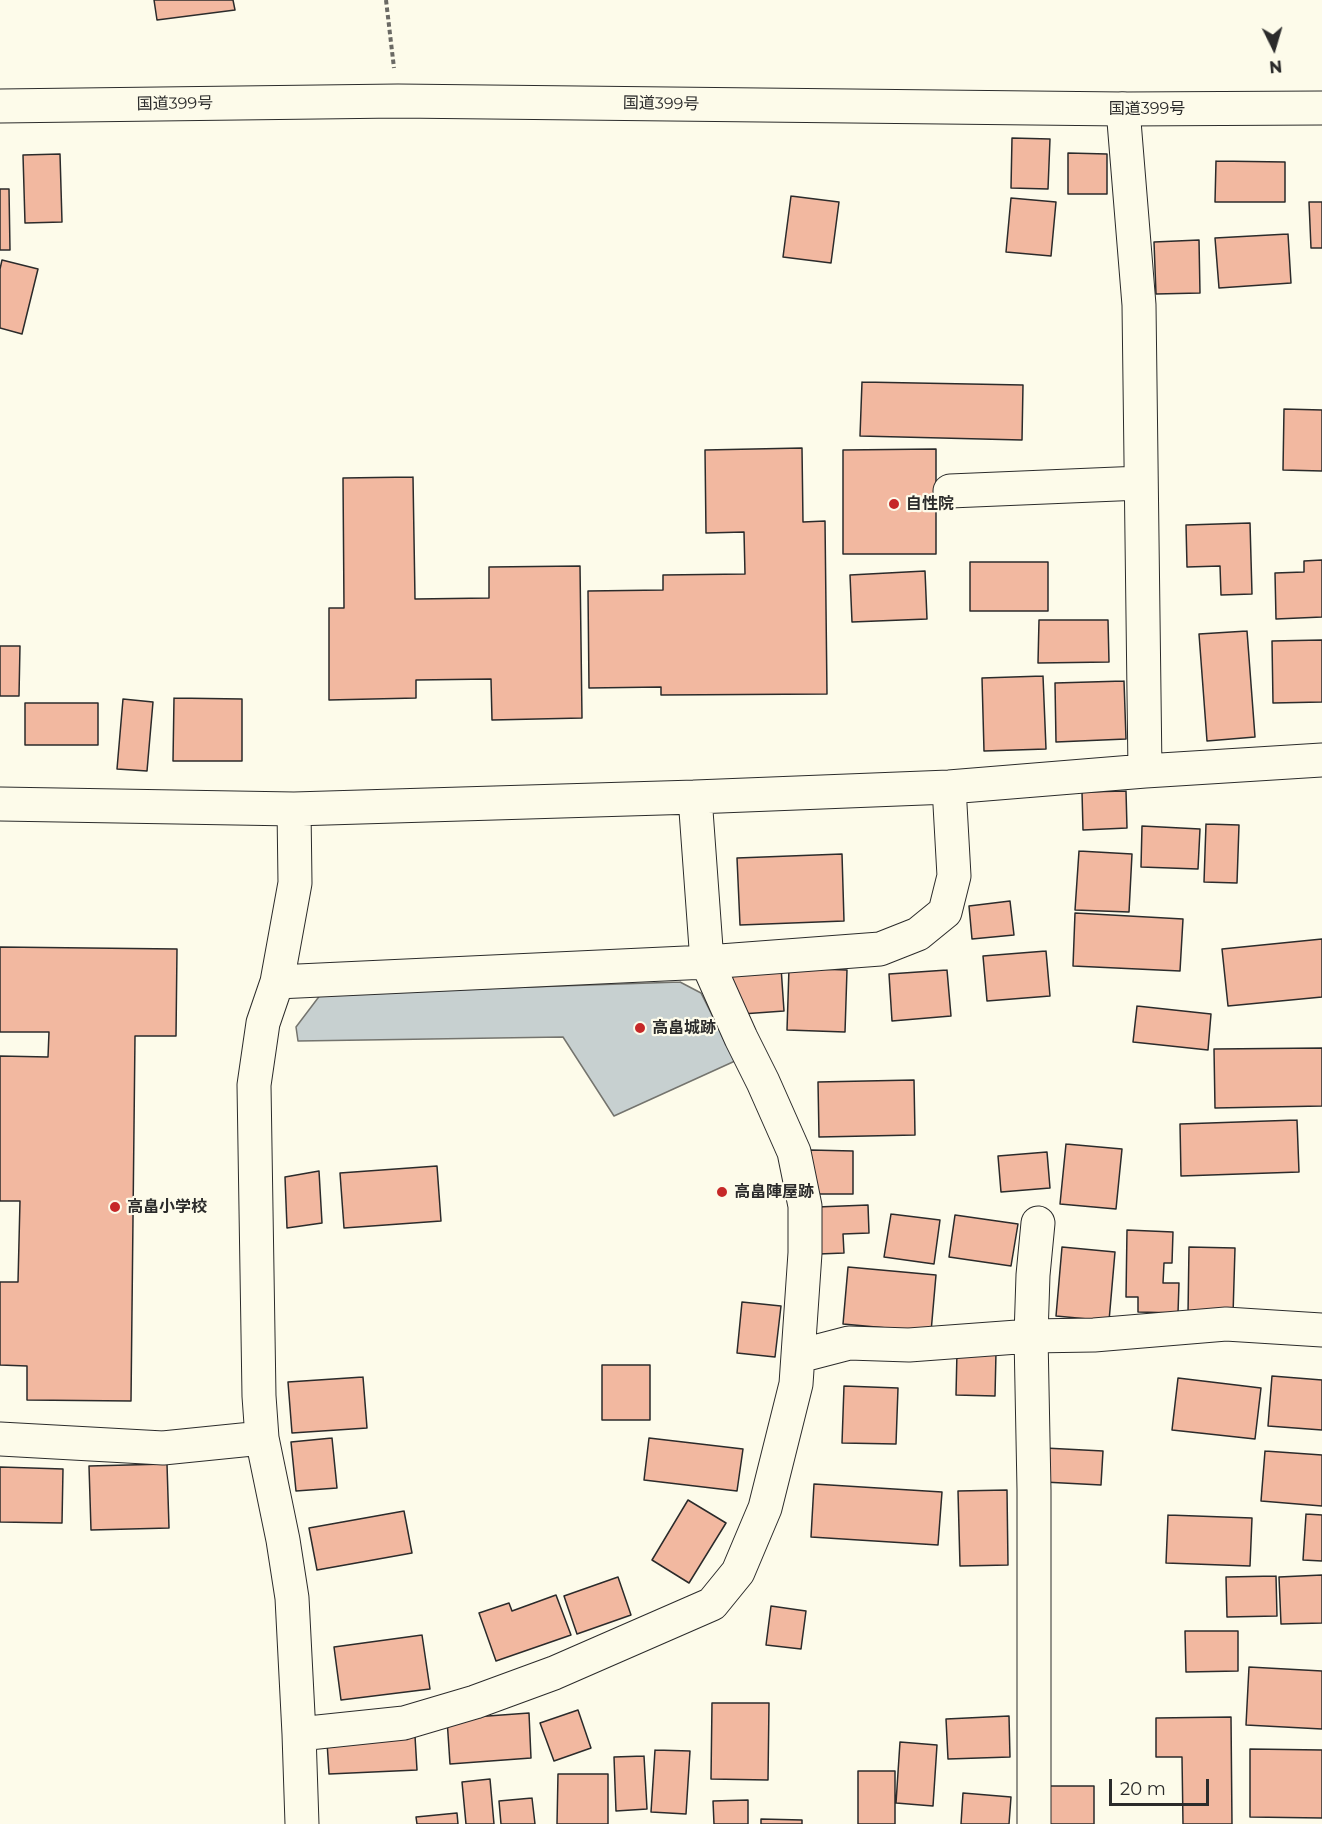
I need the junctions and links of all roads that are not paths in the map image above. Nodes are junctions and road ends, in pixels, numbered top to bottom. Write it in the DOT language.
graph roads {
  1 [pos="0,106"];
  2 [pos="1322,108"];
  3 [pos="1123,109"];
  4 [pos="1141,483"];
  5 [pos="950,491"];
  6 [pos="1322,760"];
  7 [pos="1145,771"];
  8 [pos="949,787"];
  9 [pos="695,797"];
  10 [pos="0,804"];
  11 [pos="294,809"];
  12 [pos="706,962"];
  13 [pos="278,982"];
  14 [pos="1038,1223"];
  15 [pos="1322,1330"];
  16 [pos="1031,1336"];
  17 [pos="799,1356"];
  18 [pos="262,1438"];
  19 [pos="0,1439"];
  20 [pos="299,1734"];
  21 [pos="302,1824"];
  22 [pos="1034,1824"];
  1 -- 3 [label="main road, 国道399号"];
  2 -- 3 [label="main road, 国道399号"];
  3 -- 4 [label="main road"];
  4 -- 5 [label="main road"];
  4 -- 7 [label="main road"];
  6 -- 7 [label="main road"];
  7 -- 8 [label="main road"];
  8 -- 9 [label="main road"];
  8 -- 12 [label="main road"];
  9 -- 11 [label="main road"];
  9 -- 12 [label="main road"];
  10 -- 11 [label="main road"];
  11 -- 13 [label="main road"];
  12 -- 13 [label="main road"];
  12 -- 17 [label="main road"];
  13 -- 18 [label="main road"];
  14 -- 16 [label="main road"];
  15 -- 16 [label="main road"];
  16 -- 17 [label="main road"];
  16 -- 22 [label="main road"];
  17 -- 20 [label="main road"];
  18 -- 19 [label="main road"];
  18 -- 20 [label="main road"];
  20 -- 21 [label="main road"];
}
